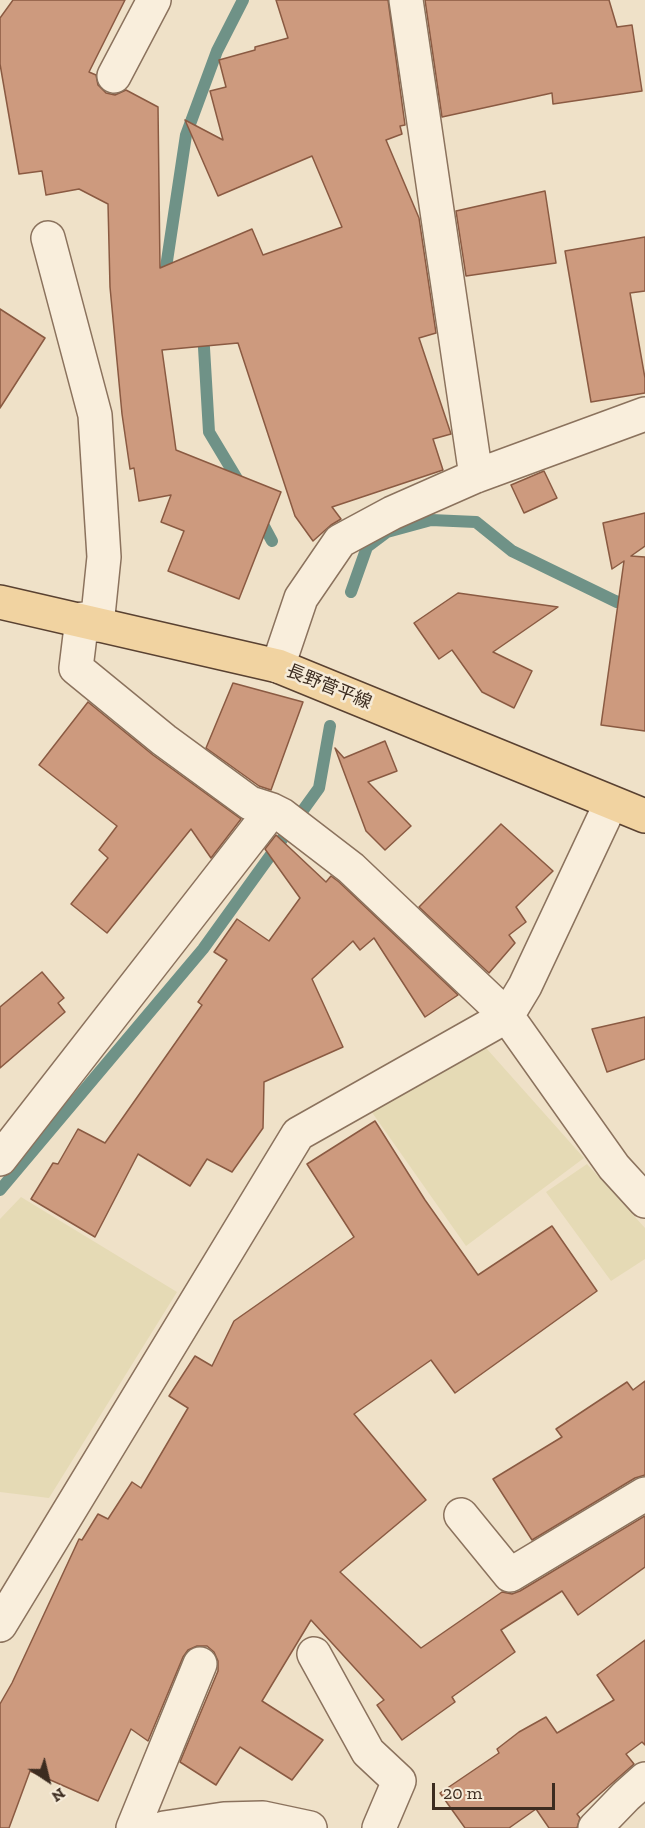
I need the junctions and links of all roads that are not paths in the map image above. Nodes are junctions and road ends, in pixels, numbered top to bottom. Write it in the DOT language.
graph roads {
  1 [pos="154,0"];
  2 [pos="406,0"];
  3 [pos="114,76"];
  4 [pos="48,238"];
  5 [pos="645,414"];
  6 [pos="476,476"];
  7 [pos="0,602"];
  8 [pos="90,622"];
  9 [pos="278,666"];
  10 [pos="611,803"];
  11 [pos="645,816"];
  12 [pos="286,818"];
  13 [pos="507,1016"];
  14 [pos="0,1159"];
  15 [pos="645,1201"];
  16 [pos="645,1494"];
  17 [pos="461,1515"];
  18 [pos="0,1625"];
  19 [pos="314,1654"];
  20 [pos="200,1664"];
  21 [pos="645,1779"];
  22 [pos="133,1828"];
  23 [pos="164,1828"];
  24 [pos="310,1828"];
  25 [pos="379,1828"];
  26 [pos="595,1828"];
  1 -- 3 [label="street"];
  2 -- 6 [label="street"];
  4 -- 8 [label="street"];
  5 -- 6 [label="street"];
  6 -- 9 [label="street"];
  7 -- 8 [label="main road, 長野菅平線"];
  8 -- 9 [label="main road, 長野菅平線"];
  8 -- 12 [label="street"];
  9 -- 10 [label="main road, 長野菅平線"];
  10 -- 11 [label="main road, 長野菅平線"];
  10 -- 13 [label="street"];
  12 -- 13 [label="street"];
  12 -- 14 [label="street"];
  13 -- 15 [label="street"];
  13 -- 18 [label="street"];
  16 -- 17 [label="street"];
  19 -- 25 [label="street"];
  20 -- 22 [label="street"];
  21 -- 26 [label="street"];
  23 -- 24 [label="street"];
}
